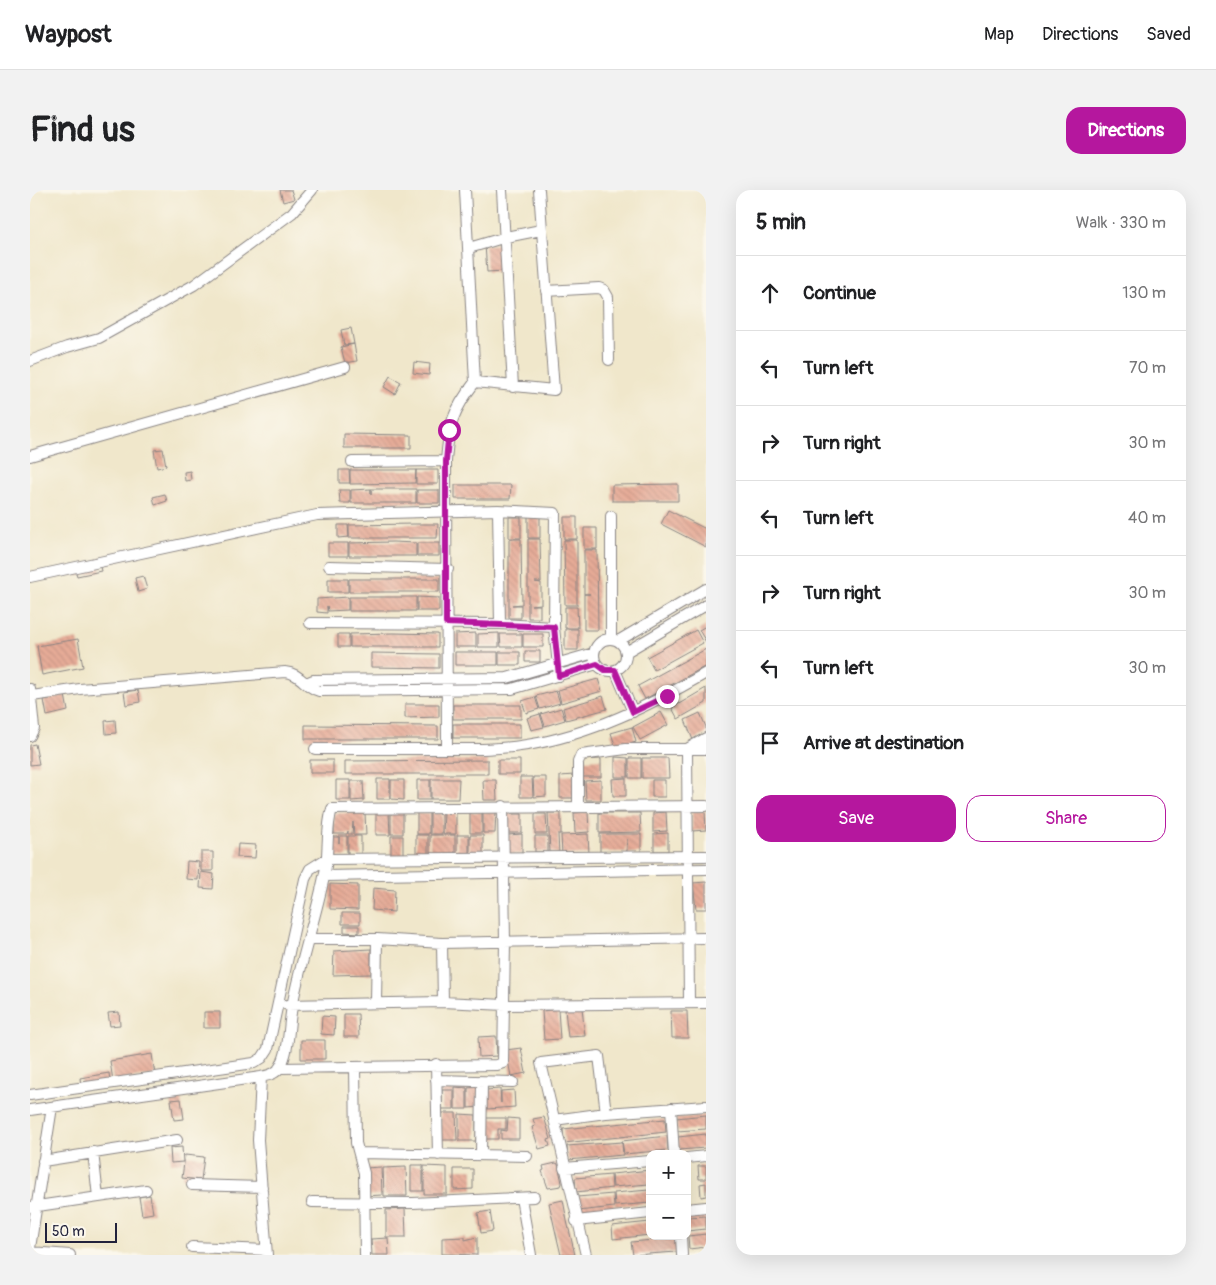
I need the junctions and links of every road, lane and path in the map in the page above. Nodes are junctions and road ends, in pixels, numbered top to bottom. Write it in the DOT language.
graph roads {
  1 [pos="312,190"];
  2 [pos="465,190"];
  3 [pos="502,190"];
  4 [pos="539,190"];
  5 [pos="541,230"];
  6 [pos="506,237"];
  7 [pos="469,248"];
  8 [pos="546,290"];
  9 [pos="608,360"];
  10 [pos="30,361"];
  11 [pos="345,367"];
  12 [pos="475,382"];
  13 [pos="513,386"];
  14 [pos="30,456"];
  15 [pos="446,461"];
  16 [pos="352,462"];
  17 [pos="498,510"];
  18 [pos="446,512"];
  19 [pos="611,516"];
  20 [pos="329,566"];
  21 [pos="448,569"];
  22 [pos="30,577"];
  23 [pos="706,589"];
  24 [pos="706,605"];
  25 [pos="310,623"];
  26 [pos="446,623"];
  27 [pos="500,624"];
  28 [pos="554,627"];
  29 [pos="614,640"];
  30 [pos="594,652"];
  31 [pos="626,652"];
  32 [pos="597,664"];
  33 [pos="557,665"];
  34 [pos="615,670"];
  35 [pos="706,673"];
  36 [pos="559,676"];
  37 [pos="446,678"];
  38 [pos="306,683"];
  39 [pos="446,690"];
  40 [pos="31,692"];
  41 [pos="633,712"];
  42 [pos="30,736"];
  43 [pos="706,738"];
  44 [pos="448,749"];
  45 [pos="687,749"];
  46 [pos="706,749"];
  47 [pos="315,750"];
  48 [pos="503,806"];
  49 [pos="578,806"];
  50 [pos="686,806"];
  51 [pos="706,806"];
  52 [pos="688,856"];
  53 [pos="706,856"];
  54 [pos="504,858"];
  55 [pos="326,859"];
  56 [pos="689,869"];
  57 [pos="706,869"];
  58 [pos="505,874"];
  59 [pos="325,876"];
  60 [pos="690,938"];
  61 [pos="706,938"];
  62 [pos="309,939"];
  63 [pos="377,939"];
  64 [pos="506,942"];
  65 [pos="442,943"];
  66 [pos="443,1002"];
  67 [pos="690,1003"];
  68 [pos="706,1003"];
  69 [pos="278,1004"];
  70 [pos="376,1004"];
  71 [pos="292,1005"];
  72 [pos="505,1005"];
  73 [pos="436,1064"];
  74 [pos="279,1068"];
  75 [pos="355,1068"];
  76 [pos="261,1077"];
  77 [pos="436,1080"];
  78 [pos="482,1082"];
  79 [pos="513,1082"];
  80 [pos="30,1095"];
  81 [pos="706,1106"];
  82 [pos="52,1107"];
  83 [pos="671,1108"];
  84 [pos="30,1110"];
  85 [pos="606,1113"];
  86 [pos="554,1120"];
  87 [pos="177,1140"];
  88 [pos="674,1150"];
  89 [pos="93,1152"];
  90 [pos="359,1153"];
  91 [pos="438,1155"];
  92 [pos="481,1155"];
  93 [pos="527,1156"];
  94 [pos="706,1156"];
  95 [pos="691,1158"];
  96 [pos="43,1161"];
  97 [pos="646,1161"];
  98 [pos="564,1168"];
  99 [pos="192,1185"];
  100 [pos="262,1186"];
  101 [pos="146,1190"];
  102 [pos="98,1197"];
  103 [pos="534,1197"];
  104 [pos="521,1198"];
  105 [pos="312,1202"];
  106 [pos="364,1202"];
  107 [pos="33,1207"];
  108 [pos="706,1207"];
  109 [pos="691,1209"];
  110 [pos="646,1213"];
  111 [pos="576,1221"];
  112 [pos="681,1240"];
  113 [pos="30,1242"];
  114 [pos="192,1248"];
  115 [pos="30,1252"];
  116 [pos="216,1252"];
  117 [pos="266,1252"];
  118 [pos="70,1255"];
  119 [pos="365,1255"];
  120 [pos="531,1255"];
  121 [pos="586,1255"];
  122 [pos="682,1255"];
  1 -- 10 [label="street"];
  2 -- 7 [label="street"];
  3 -- 6 [label="street"];
  4 -- 5 [label="street"];
  5 -- 6 [label="street"];
  5 -- 8 [label="street"];
  6 -- 7 [label="street"];
  6 -- 13 [label="street"];
  7 -- 12 [label="street"];
  8 -- 9 [label="street"];
  8 -- 13 [label="street"];
  11 -- 14 [label="street"];
  12 -- 13 [label="street"];
  12 -- 15 [label="street"];
  15 -- 16 [label="street"];
  15 -- 18 [label="street"];
  17 -- 18 [label="street"];
  17 -- 27 [label="street"];
  17 -- 28 [label="street"];
  18 -- 21 [label="street"];
  18 -- 22 [label="street"];
  19 -- 29 [label="street"];
  20 -- 21 [label="street"];
  21 -- 26 [label="street"];
  23 -- 29 [label="street"];
  24 -- 31 [label="street"];
  25 -- 26 [label="street"];
  26 -- 27 [label="street"];
  26 -- 37 [label="street"];
  27 -- 28 [label="street"];
  28 -- 33 [label="street"];
  29 -- 30 [label="street"];
  29 -- 31 [label="street"];
  30 -- 32 [label="street"];
  30 -- 33 [label="street"];
  31 -- 34 [label="street"];
  32 -- 34 [label="street"];
  32 -- 36 [label="street"];
  33 -- 36 [label="street"];
  33 -- 37 [label="street"];
  34 -- 41 [label="street"];
  35 -- 41 [label="street"];
  36 -- 39 [label="street"];
  37 -- 38 [label="street"];
  37 -- 39 [label="street"];
  38 -- 39 [label="street"];
  38 -- 40 [label="street"];
  39 -- 44 [label="street"];
  40 -- 42 [label="street"];
  41 -- 44 [label="street"];
  43 -- 45 [label="street"];
  44 -- 47 [label="street"];
  45 -- 46 [label="street"];
  45 -- 49 [label="street"];
  45 -- 50 [label="street"];
  48 -- 49 [label="street"];
  48 -- 54 [label="street"];
  48 -- 55 [label="street"];
  49 -- 50 [label="street"];
  50 -- 51 [label="street"];
  50 -- 52 [label="street"];
  52 -- 53 [label="street"];
  52 -- 54 [label="street"];
  52 -- 56 [label="street"];
  54 -- 55 [label="street"];
  54 -- 58 [label="street"];
  55 -- 59 [label="street"];
  55 -- 69 [label="street"];
  56 -- 57 [label="street"];
  56 -- 58 [label="street"];
  56 -- 60 [label="street"];
  58 -- 59 [label="street"];
  58 -- 64 [label="street"];
  59 -- 62 [label="street"];
  60 -- 61 [label="street"];
  60 -- 64 [label="street"];
  60 -- 67 [label="street"];
  62 -- 63 [label="street"];
  62 -- 71 [label="street"];
  63 -- 65 [label="street"];
  63 -- 70 [label="street"];
  64 -- 65 [label="street"];
  64 -- 72 [label="street"];
  65 -- 66 [label="street"];
  66 -- 70 [label="street"];
  66 -- 72 [label="street"];
  67 -- 68 [label="street"];
  67 -- 72 [label="street"];
  69 -- 71 [label="street"];
  69 -- 80 [label="street"];
  70 -- 71 [label="street"];
  71 -- 74 [label="street"];
  72 -- 73 [label="street"];
  73 -- 75 [label="street"];
  73 -- 77 [label="street"];
  74 -- 75 [label="street"];
  74 -- 76 [label="street"];
  75 -- 90 [label="street"];
  76 -- 82 [label="street"];
  76 -- 100 [label="street"];
  77 -- 78 [label="street"];
  77 -- 91 [label="street"];
  78 -- 79 [label="street"];
  78 -- 92 [label="street"];
  81 -- 83 [label="street"];
  82 -- 84 [label="street"];
  82 -- 96 [label="street"];
  83 -- 85 [label="street"];
  83 -- 88 [label="street"];
  85 -- 86 [label="street"];
  85 -- 86 [label="street"];
  86 -- 98 [label="street"];
  87 -- 89 [label="street"];
  89 -- 96 [label="street"];
  89 -- 102 [label="street"];
  90 -- 91 [label="street"];
  90 -- 106 [label="street"];
  91 -- 92 [label="street"];
  92 -- 93 [label="street"];
  94 -- 95 [label="street"];
  96 -- 107 [label="street"];
  97 -- 98 [label="street"];
  98 -- 111 [label="street"];
  99 -- 100 [label="street"];
  100 -- 117 [label="street"];
  101 -- 102 [label="street"];
  102 -- 107 [label="street"];
  103 -- 104 [label="street"];
  104 -- 106 [label="street"];
  104 -- 120 [label="street"];
  105 -- 106 [label="street"];
  106 -- 119 [label="street"];
  107 -- 113 [label="street"];
  108 -- 109 [label="street"];
  110 -- 111 [label="street"];
  111 -- 121 [label="street"];
  112 -- 122 [label="street"];
  114 -- 116 [label="street"];
  115 -- 118 [label="street"];
  116 -- 117 [label="street"];
}
